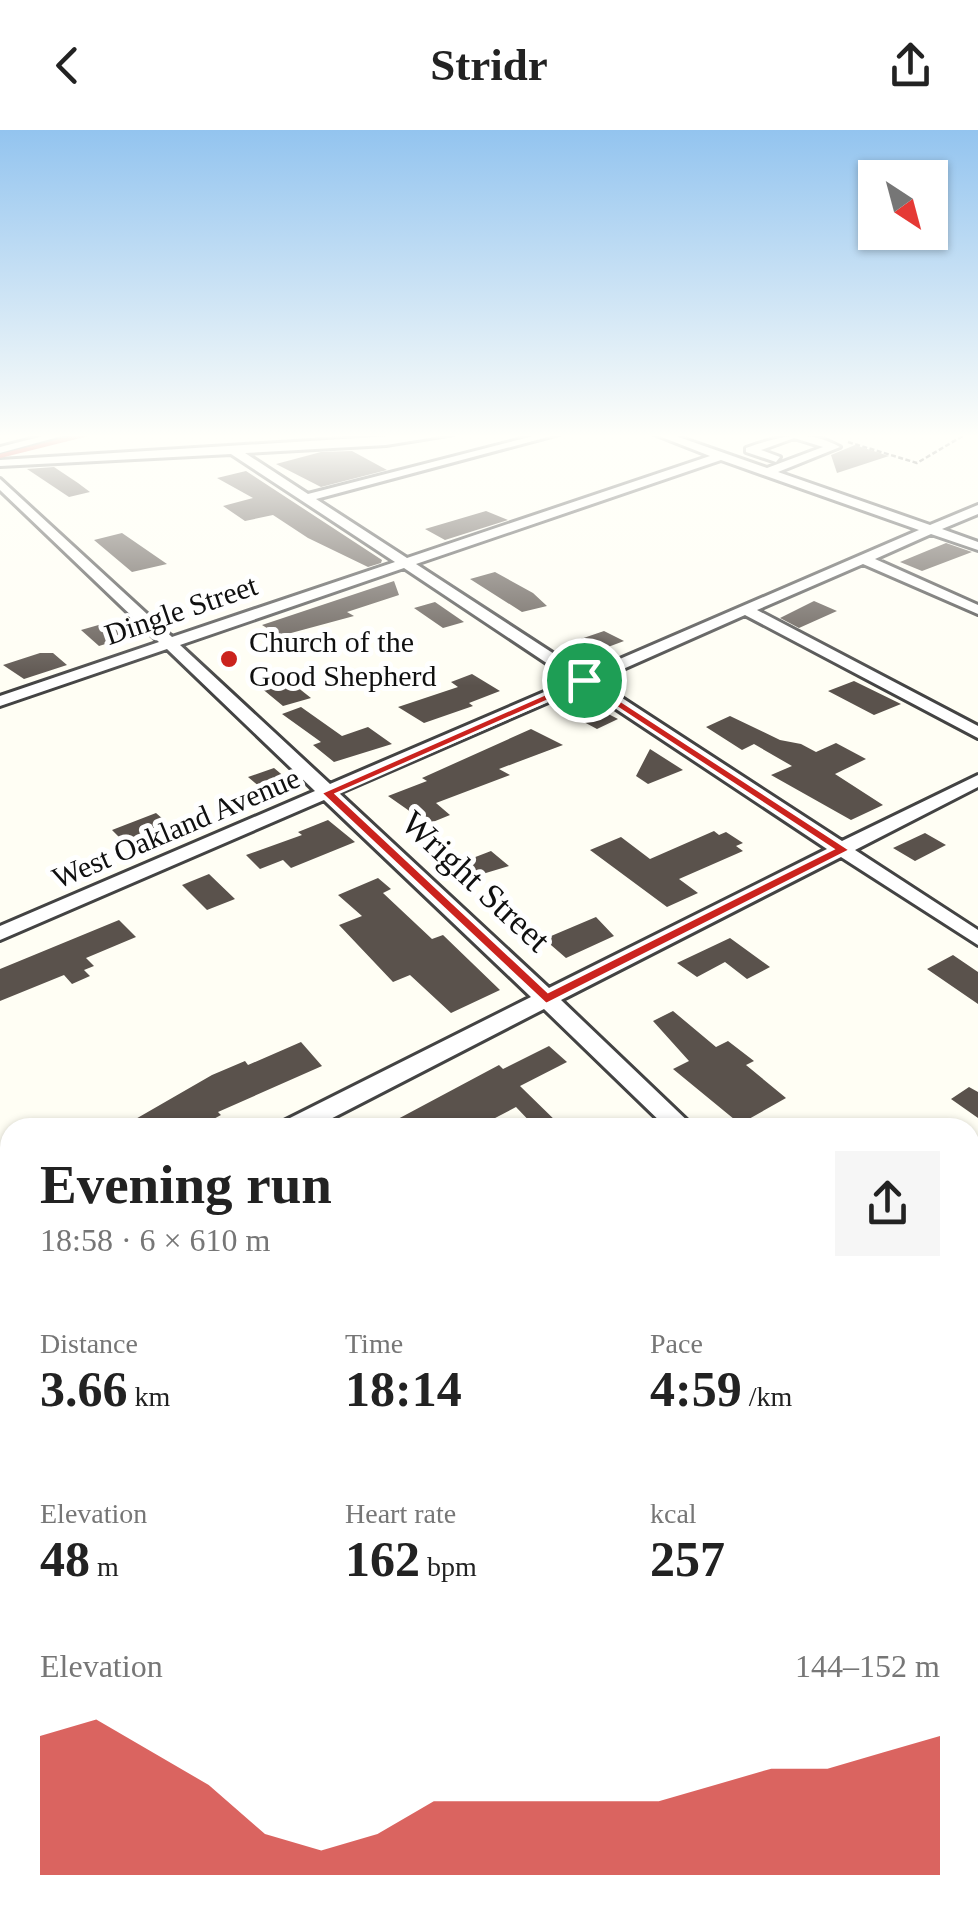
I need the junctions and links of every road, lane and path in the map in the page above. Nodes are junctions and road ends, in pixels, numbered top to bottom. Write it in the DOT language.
graph roads {
  1 [pos="37,518"];
  2 [pos="336,518"];
  3 [pos="538,518"];
  4 [pos="900,518"];
  5 [pos="957,518"];
  6 [pos="932,529"];
  7 [pos="978,546"];
  8 [pos="864,559"];
  9 [pos="405,563"];
  10 [pos="746,610"];
  11 [pos="978,610"];
  12 [pos="169,644"];
  13 [pos="584,680"];
  14 [pos="0,701"];
  15 [pos="978,733"];
  16 [pos="978,780"];
  17 [pos="328,793"];
  18 [pos="843,850"];
  19 [pos="0,934"];
  20 [pos="978,938"];
  21 [pos="546,999"];
  22 [pos="311,1118"];
  23 [pos="672,1118"];
  1 -- 12 [label="street, Wright Street"];
  2 -- 9 [label="street"];
  3 -- 9 [label="street, Dingle Street"];
  4 -- 6 [label="street"];
  5 -- 6 [label="street, West Oakland Avenue"];
  6 -- 7 [label="street"];
  6 -- 8 [label="street, West Oakland Avenue"];
  8 -- 10 [label="street, West Oakland Avenue"];
  8 -- 11 [label="street"];
  9 -- 12 [label="street, Dingle Street"];
  9 -- 13 [label="street"];
  10 -- 13 [label="street, West Oakland Avenue"];
  10 -- 15 [label="street"];
  12 -- 14 [label="street, Dingle Street"];
  12 -- 17 [label="street, Wright Street"];
  13 -- 17 [label="street, West Oakland Avenue"];
  13 -- 18 [label="street"];
  16 -- 18 [label="street"];
  17 -- 19 [label="street, West Oakland Avenue"];
  17 -- 21 [label="street, Wright Street"];
  18 -- 20 [label="street"];
  18 -- 21 [label="street"];
  21 -- 22 [label="street"];
  21 -- 23 [label="street, Wright Street"];
}
